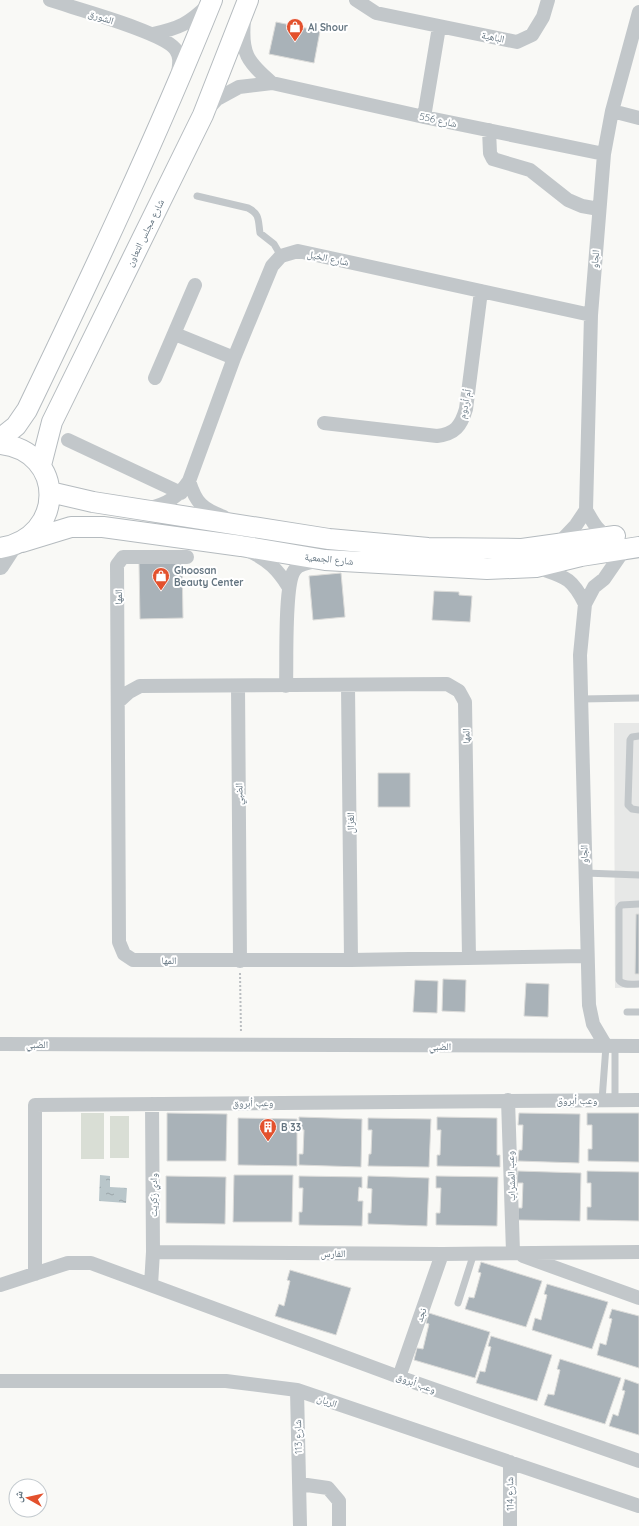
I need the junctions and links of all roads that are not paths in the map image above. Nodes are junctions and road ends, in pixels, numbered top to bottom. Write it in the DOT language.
graph roads {
  1 [pos="50,0"];
  2 [pos="212,0"];
  3 [pos="356,0"];
  4 [pos="548,0"];
  5 [pos="247,4"];
  6 [pos="639,12"];
  7 [pos="439,27"];
  8 [pos="153,34"];
  9 [pos="272,83"];
  10 [pos="174,94"];
  11 [pos="612,111"];
  12 [pos="203,115"];
  13 [pos="424,117"];
  14 [pos="639,118"];
  15 [pos="489,130"];
  16 [pos="604,154"];
  17 [pos="197,196"];
  18 [pos="599,210"];
  19 [pos="281,256"];
  20 [pos="195,285"];
  21 [pos="481,292"];
  22 [pos="590,315"];
  23 [pos="175,334"];
  24 [pos="234,358"];
  25 [pos="155,378"];
  26 [pos="324,423"];
  27 [pos="0,439"];
  28 [pos="68,440"];
  29 [pos="0,444"];
  30 [pos="40,465"];
  31 [pos="189,481"];
  32 [pos="50,492"];
  33 [pos="181,493"];
  34 [pos="140,510"];
  35 [pos="586,510"];
  36 [pos="247,526"];
  37 [pos="628,541"];
  38 [pos="12,545"];
  39 [pos="557,545"];
  40 [pos="241,546"];
  41 [pos="187,557"];
  42 [pos="325,560"];
  43 [pos="0,566"];
  44 [pos="536,566"];
  45 [pos="288,586"];
  46 [pos="585,604"];
  47 [pos="238,686"];
  48 [pos="286,686"];
  49 [pos="348,686"];
  50 [pos="639,698"];
  51 [pos="582,699"];
  52 [pos="118,702"];
  53 [pos="639,736"];
  54 [pos="639,810"];
  55 [pos="584,873"];
  56 [pos="639,875"];
  57 [pos="639,904"];
  58 [pos="586,956"];
  59 [pos="469,958"];
  60 [pos="351,960"];
  61 [pos="240,961"];
  62 [pos="639,984"];
  63 [pos="627,1012"];
  64 [pos="639,1012"];
  65 [pos="0,1044"];
  66 [pos="611,1046"];
  67 [pos="639,1046"];
  68 [pos="508,1100"];
  69 [pos="608,1100"];
  70 [pos="639,1100"];
  71 [pos="152,1104"];
  72 [pos="154,1252"];
  73 [pos="474,1252"];
  74 [pos="513,1252"];
  75 [pos="639,1252"];
  76 [pos="442,1254"];
  77 [pos="35,1274"];
  78 [pos="0,1285"];
  79 [pos="151,1285"];
  80 [pos="639,1298"];
  81 [pos="458,1304"];
  82 [pos="399,1377"];
  83 [pos="0,1381"];
  84 [pos="297,1390"];
  85 [pos="639,1461"];
  86 [pos="510,1462"];
  87 [pos="300,1484"];
  88 [pos="639,1506"];
  89 [pos="300,1526"];
  90 [pos="339,1526"];
  91 [pos="510,1526"];
  1 -- 8 [label="street, الشورق"];
  2 -- 8 [label="street"];
  2 -- 10 [label="main road"];
  3 -- 7 [label="street, الباهية"];
  4 -- 7 [label="street, الباهية"];
  5 -- 9 [label="street, شارع 556"];
  5 -- 12 [label="main road, شارع مجلس التعاون"];
  6 -- 11 [label="street, الجاو"];
  7 -- 13 [label="street"];
  8 -- 10 [label="street, الشورق"];
  9 -- 12 [label="street, شارع 556"];
  9 -- 13 [label="street, شارع 556"];
  10 -- 27 [label="main road"];
  11 -- 14 [label="street"];
  11 -- 16 [label="street, الجاو"];
  12 -- 30 [label="main road, شارع مجلس التعاون"];
  13 -- 15 [label="street, شارع 556"];
  15 -- 16 [label="street, شارع 556"];
  15 -- 18 [label="street"];
  16 -- 18 [label="street, الجاو"];
  17 -- 19 [label="lane"];
  18 -- 22 [label="street, الجاو"];
  19 -- 21 [label="street, شارع الخيل"];
  19 -- 24 [label="street"];
  20 -- 23 [label="street"];
  21 -- 22 [label="street, شارع الخيل"];
  21 -- 26 [label="street, أم أردوم"];
  22 -- 35 [label="street, الجاو"];
  23 -- 24 [label="street"];
  23 -- 25 [label="street"];
  24 -- 31 [label="street"];
  28 -- 33 [label="street"];
  29 -- 30 [label="main road"];
  30 -- 32 [label="main road"];
  31 -- 33 [label="street"];
  31 -- 36 [label="street"];
  32 -- 34 [label="main road, شارع الجمعية"];
  32 -- 38 [label="main road"];
  33 -- 34 [label="street"];
  34 -- 36 [label="main road, شارع الجمعية"];
  35 -- 37 [label="street"];
  35 -- 39 [label="street"];
  36 -- 39 [label="main road, شارع الجمعية"];
  37 -- 39 [label="main road, شارع الجمعية"];
  37 -- 44 [label="main road, شارع الجمعية"];
  37 -- 46 [label="street, الجاو"];
  38 -- 40 [label="main road, شارع الجمعية"];
  38 -- 43 [label="street"];
  40 -- 42 [label="main road, شارع الجمعية"];
  40 -- 45 [label="street"];
  41 -- 52 [label="street, المها"];
  42 -- 44 [label="main road, شارع الجمعية"];
  42 -- 45 [label="street"];
  44 -- 46 [label="street"];
  45 -- 48 [label="street"];
  46 -- 51 [label="street, الجاو"];
  47 -- 48 [label="street, المها"];
  47 -- 52 [label="street, المها"];
  47 -- 61 [label="street, الضبي"];
  48 -- 49 [label="street, المها"];
  49 -- 59 [label="street, المها"];
  49 -- 60 [label="street, الغزال"];
  50 -- 51 [label="lane"];
  51 -- 55 [label="street, الجاو"];
  52 -- 61 [label="street, المها"];
  53 -- 54 [label="lane"];
  55 -- 56 [label="lane"];
  55 -- 58 [label="street, الجاو"];
  57 -- 62 [label="lane"];
  58 -- 59 [label="street, المها"];
  58 -- 66 [label="street, الجاو"];
  59 -- 60 [label="street, المها"];
  60 -- 61 [label="street, المها"];
  63 -- 64 [label="lane"];
  65 -- 66 [label="street, الضبي"];
  66 -- 67 [label="street, الضبي"];
  66 -- 69 [label="lane"];
  66 -- 69 [label="lane"];
  68 -- 69 [label="street, وعب أبروق"];
  68 -- 71 [label="street, وعب أبروق"];
  68 -- 74 [label="street, وعب المشراب"];
  69 -- 70 [label="street, وعب أبروق"];
  71 -- 72 [label="street, وادي زكريت"];
  71 -- 77 [label="street, وعب أبروق"];
  72 -- 76 [label="street, الفارس"];
  72 -- 79 [label="street, وادي زكريت"];
  73 -- 74 [label="street, الفارس"];
  73 -- 76 [label="street, الفارس"];
  73 -- 81 [label="lane"];
  74 -- 75 [label="street, الفارس"];
  74 -- 80 [label="street, الفارس"];
  76 -- 82 [label="street, نجد"];
  77 -- 78 [label="street, وعب أبروق"];
  77 -- 79 [label="street, وعب أبروق"];
  79 -- 82 [label="street, وعب أبروق"];
  82 -- 85 [label="street, وعب أبروق"];
  83 -- 84 [label="street, الريان"];
  84 -- 86 [label="street, الريان"];
  84 -- 87 [label="street, شارع 113"];
  86 -- 88 [label="street, الريان"];
  86 -- 91 [label="street, شارع 114"];
  87 -- 89 [label="street, شارع 113"];
  87 -- 90 [label="street"];
}
